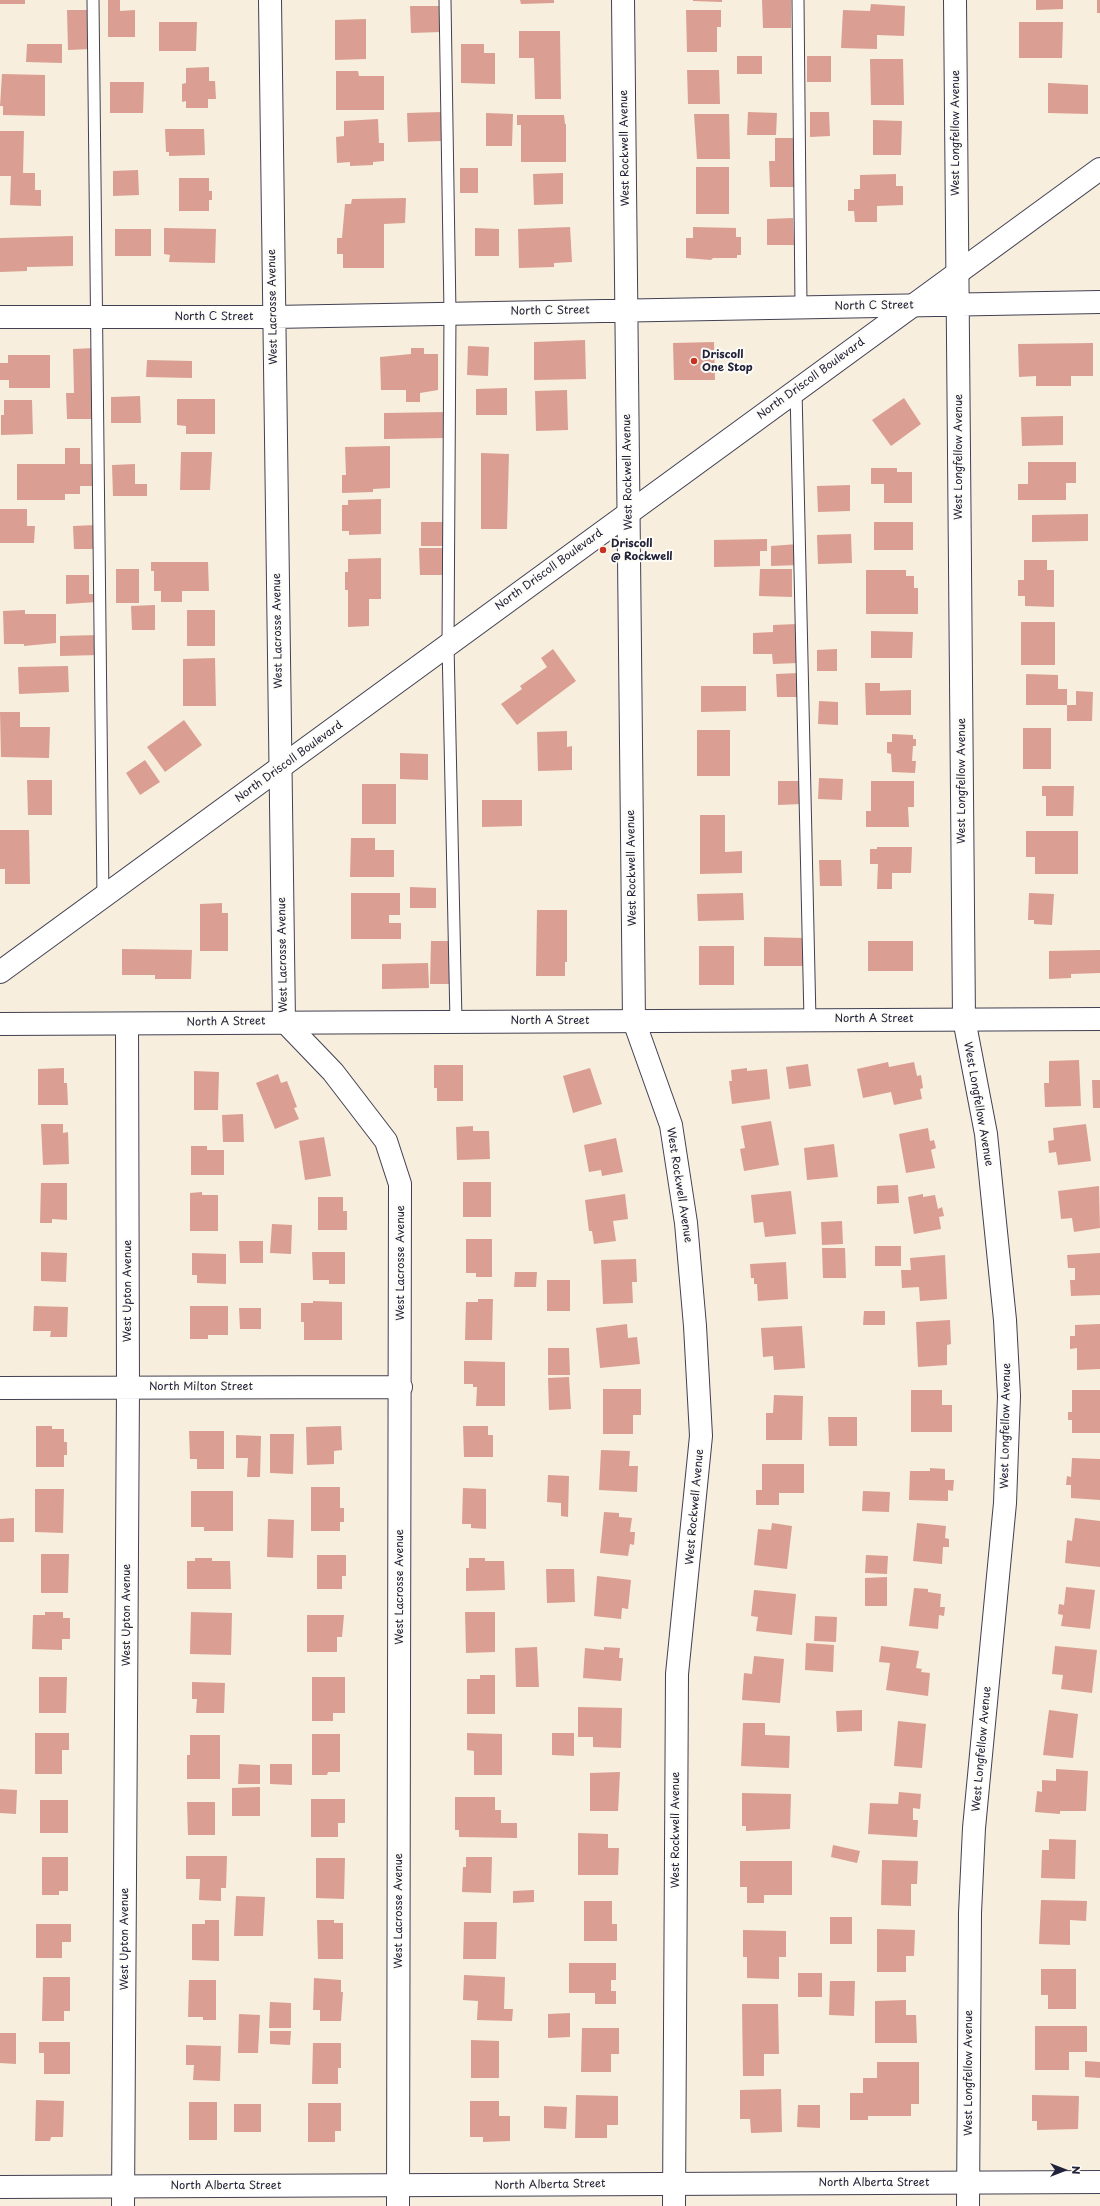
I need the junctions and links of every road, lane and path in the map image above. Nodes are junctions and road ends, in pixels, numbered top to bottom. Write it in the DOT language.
graph roads {
  1 [pos="93,0"];
  2 [pos="270,0"];
  3 [pos="445,0"];
  4 [pos="623,0"];
  5 [pos="798,0"];
  6 [pos="955,0"];
  7 [pos="1100,169"];
  8 [pos="957,275"];
  9 [pos="1100,302"];
  10 [pos="958,304"];
  11 [pos="911,305"];
  12 [pos="801,306"];
  13 [pos="626,309"];
  14 [pos="450,313"];
  15 [pos="96,316"];
  16 [pos="0,317"];
  17 [pos="274,317"];
  18 [pos="796,390"];
  19 [pos="628,512"];
  20 [pos="448,644"];
  21 [pos="280,768"];
  22 [pos="103,897"];
  23 [pos="0,972"];
  24 [pos="964,1019"];
  25 [pos="1100,1019"];
  26 [pos="810,1020"];
  27 [pos="284,1021"];
  28 [pos="456,1021"];
  29 [pos="634,1021"];
  30 [pos="0,1024"];
  31 [pos="127,1024"];
  32 [pos="401,1386"];
  33 [pos="128,1387"];
  34 [pos="0,1388"];
  35 [pos="1100,2182"];
  36 [pos="674,2183"];
  37 [pos="968,2183"];
  38 [pos="0,2187"];
  39 [pos="123,2196"];
  40 [pos="398,2196"];
  41 [pos="674,2206"];
  42 [pos="968,2206"];
  1 -- 15 [label="lane"];
  2 -- 17 [label="street, West Lacrosse Avenue"];
  3 -- 14 [label="lane"];
  4 -- 13 [label="street, West Rockwell Avenue"];
  5 -- 12 [label="lane"];
  6 -- 8 [label="street, West Longfellow Avenue"];
  7 -- 8 [label="street, North Driscoll Boulevard"];
  8 -- 10 [label="street, West Longfellow Avenue"];
  8 -- 11 [label="street, North Driscoll Boulevard"];
  9 -- 10 [label="street, North C Street"];
  10 -- 11 [label="street, North C Street"];
  10 -- 24 [label="street, West Longfellow Avenue"];
  11 -- 12 [label="street, North C Street"];
  11 -- 18 [label="street, North Driscoll Boulevard"];
  12 -- 13 [label="street, North C Street"];
  13 -- 14 [label="street, North C Street"];
  13 -- 19 [label="street, West Rockwell Avenue"];
  14 -- 17 [label="street, North C Street"];
  14 -- 20 [label="lane"];
  15 -- 16 [label="street, North C Street"];
  15 -- 17 [label="street, North C Street"];
  15 -- 22 [label="lane"];
  17 -- 21 [label="street, West Lacrosse Avenue"];
  18 -- 19 [label="street, North Driscoll Boulevard"];
  18 -- 26 [label="lane"];
  19 -- 20 [label="street, North Driscoll Boulevard"];
  19 -- 29 [label="street, West Rockwell Avenue"];
  20 -- 21 [label="street, North Driscoll Boulevard"];
  20 -- 28 [label="lane"];
  21 -- 22 [label="street, North Driscoll Boulevard"];
  21 -- 27 [label="street, West Lacrosse Avenue"];
  22 -- 23 [label="street, North Driscoll Boulevard"];
  24 -- 25 [label="street, North A Street"];
  24 -- 26 [label="street, North A Street"];
  24 -- 37 [label="street, West Longfellow Avenue"];
  26 -- 29 [label="street, North A Street"];
  27 -- 28 [label="street, North A Street"];
  27 -- 31 [label="street, North A Street"];
  27 -- 32 [label="street, West Lacrosse Avenue"];
  28 -- 29 [label="street, North A Street"];
  29 -- 36 [label="street, West Rockwell Avenue"];
  30 -- 31 [label="street, North A Street"];
  31 -- 33 [label="street, West Upton Avenue"];
  32 -- 33 [label="street, North Milton Street"];
  32 -- 40 [label="street, West Lacrosse Avenue"];
  33 -- 34 [label="street, North Milton Street"];
  33 -- 39 [label="street, West Upton Avenue"];
  35 -- 37 [label="street, North Alberta Street"];
  36 -- 37 [label="street, North Alberta Street"];
  36 -- 40 [label="street, North Alberta Street"];
  36 -- 41 [label="street, West Rockwell Avenue"];
  37 -- 42 [label="street, West Longfellow Avenue"];
  38 -- 39 [label="street, North Alberta Street"];
  39 -- 40 [label="street, North Alberta Street"];
}
